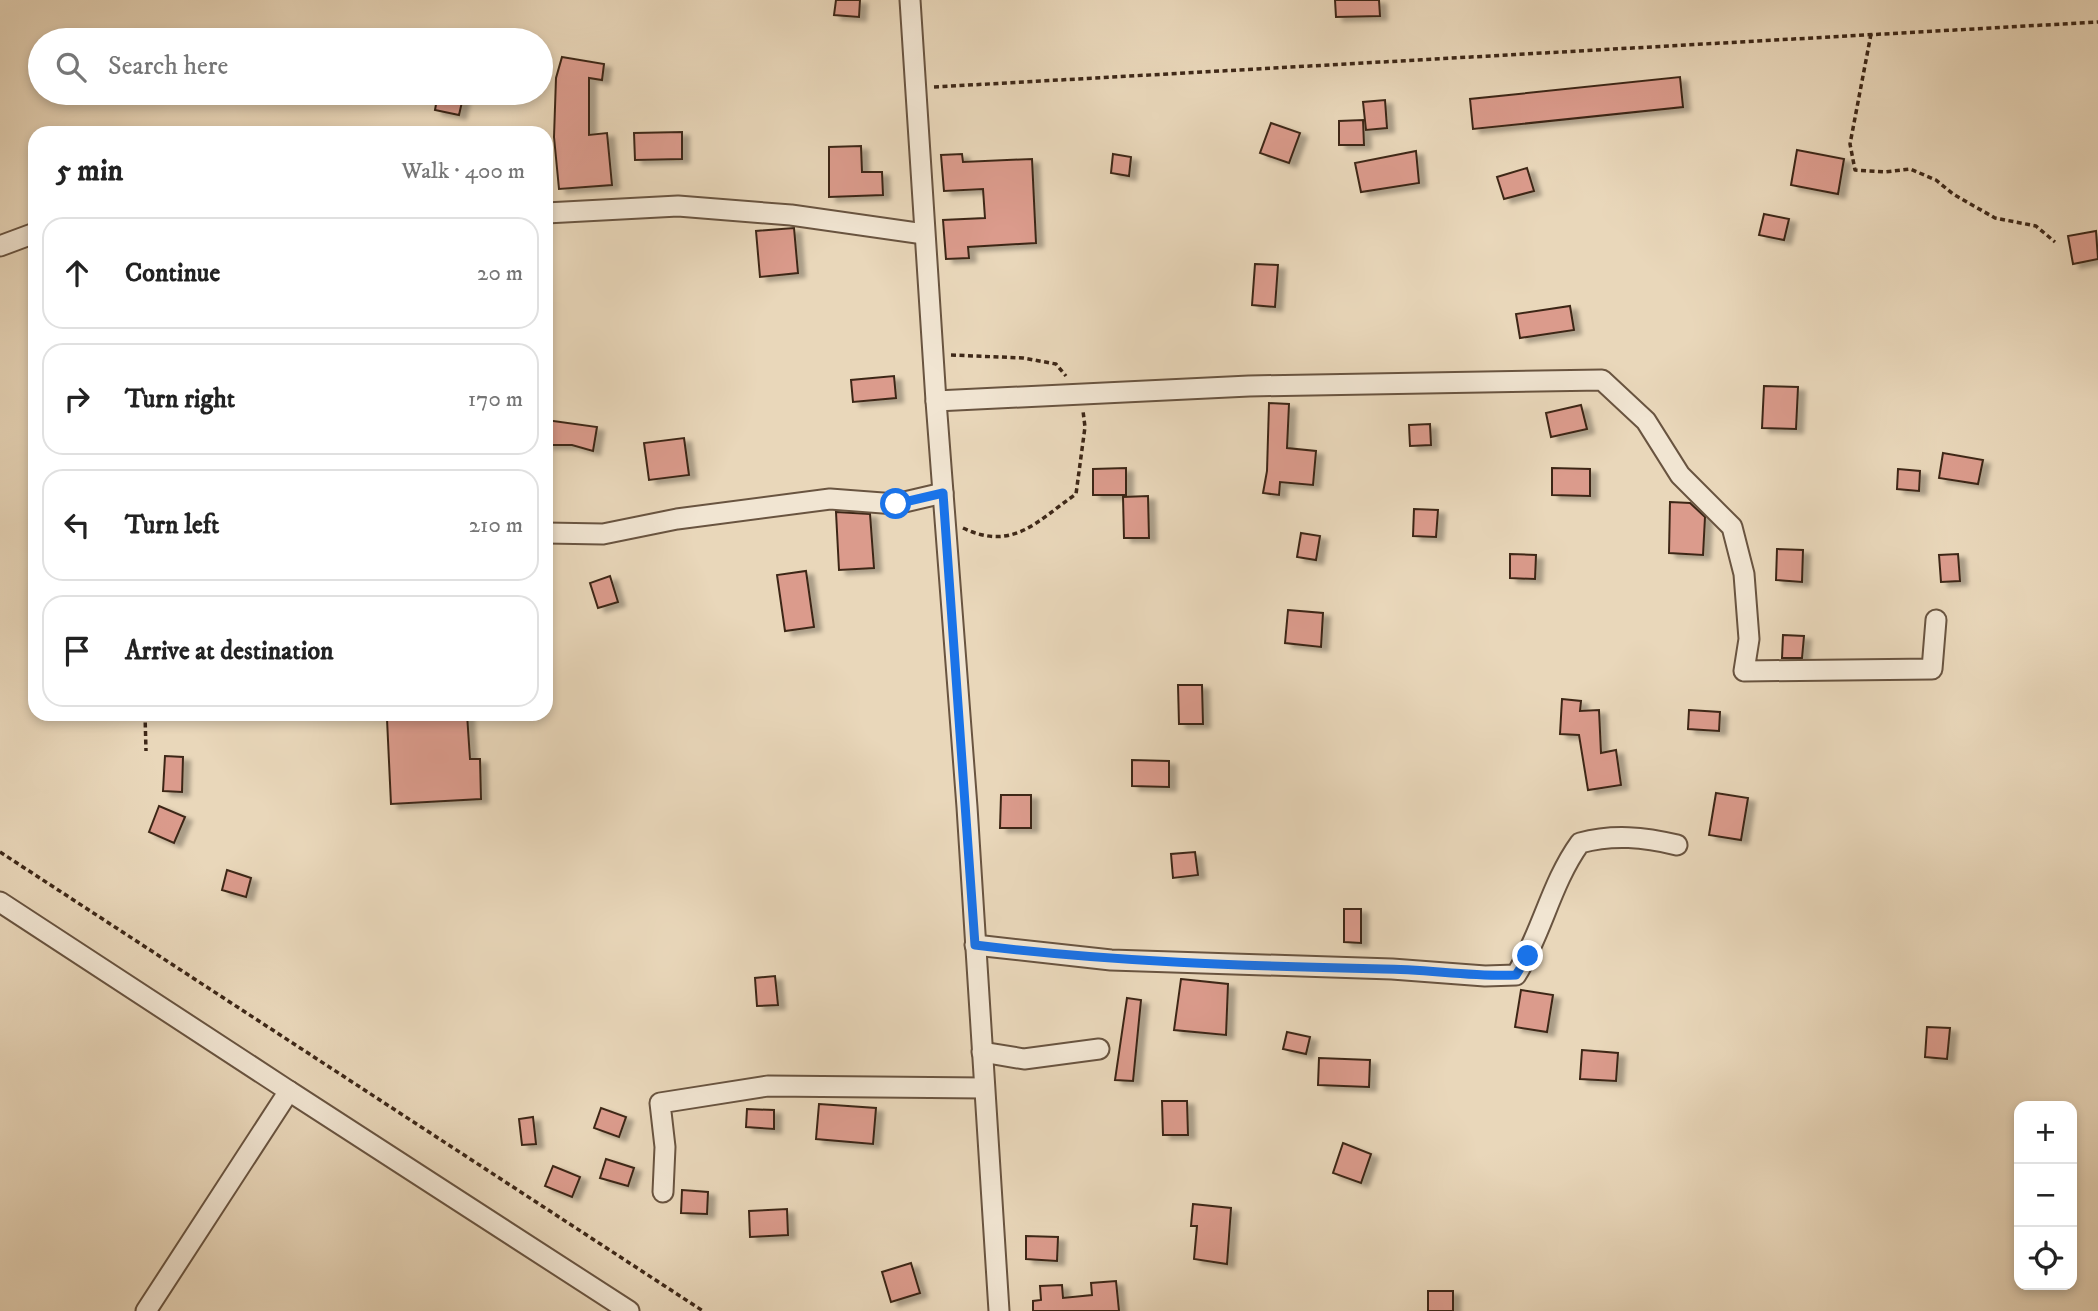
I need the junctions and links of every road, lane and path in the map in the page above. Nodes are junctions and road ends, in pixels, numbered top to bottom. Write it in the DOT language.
graph roads {
  1 [pos="910,0"];
  2 [pos="2098,22"];
  3 [pos="1871,34"];
  4 [pos="915,88"];
  5 [pos="553,213"];
  6 [pos="925,234"];
  7 [pos="28,236"];
  8 [pos="2055,242"];
  9 [pos="0,246"];
  10 [pos="933,354"];
  11 [pos="1080,394"];
  12 [pos="936,401"];
  13 [pos="943,493"];
  14 [pos="945,520"];
  15 [pos="553,533"];
  16 [pos="1936,620"];
  17 [pos="145,721"];
  18 [pos="146,751"];
  19 [pos="1677,845"];
  20 [pos="0,852"];
  21 [pos="0,902"];
  22 [pos="975,945"];
  23 [pos="1099,1049"];
  24 [pos="982,1052"];
  25 [pos="984,1088"];
  26 [pos="289,1091"];
  27 [pos="663,1192"];
  28 [pos="146,1311"];
  29 [pos="629,1311"];
  30 [pos="704,1311"];
  31 [pos="999,1311"];
  1 -- 4 [label="street"];
  2 -- 3 [label="path"];
  3 -- 4 [label="path"];
  3 -- 8 [label="path"];
  4 -- 6 [label="street"];
  5 -- 6 [label="street"];
  6 -- 10 [label="street"];
  7 -- 9 [label="street"];
  10 -- 11 [label="path"];
  10 -- 12 [label="street"];
  11 -- 12 [label="street"];
  11 -- 14 [label="path"];
  11 -- 16 [label="street"];
  12 -- 13 [label="street"];
  13 -- 14 [label="street"];
  13 -- 15 [label="street"];
  14 -- 22 [label="street"];
  17 -- 18 [label="path"];
  19 -- 22 [label="street"];
  20 -- 30 [label="path"];
  21 -- 26 [label="street"];
  22 -- 24 [label="street"];
  23 -- 24 [label="street"];
  24 -- 25 [label="street"];
  25 -- 27 [label="street"];
  25 -- 31 [label="street"];
  26 -- 28 [label="street"];
  26 -- 29 [label="street"];
}
